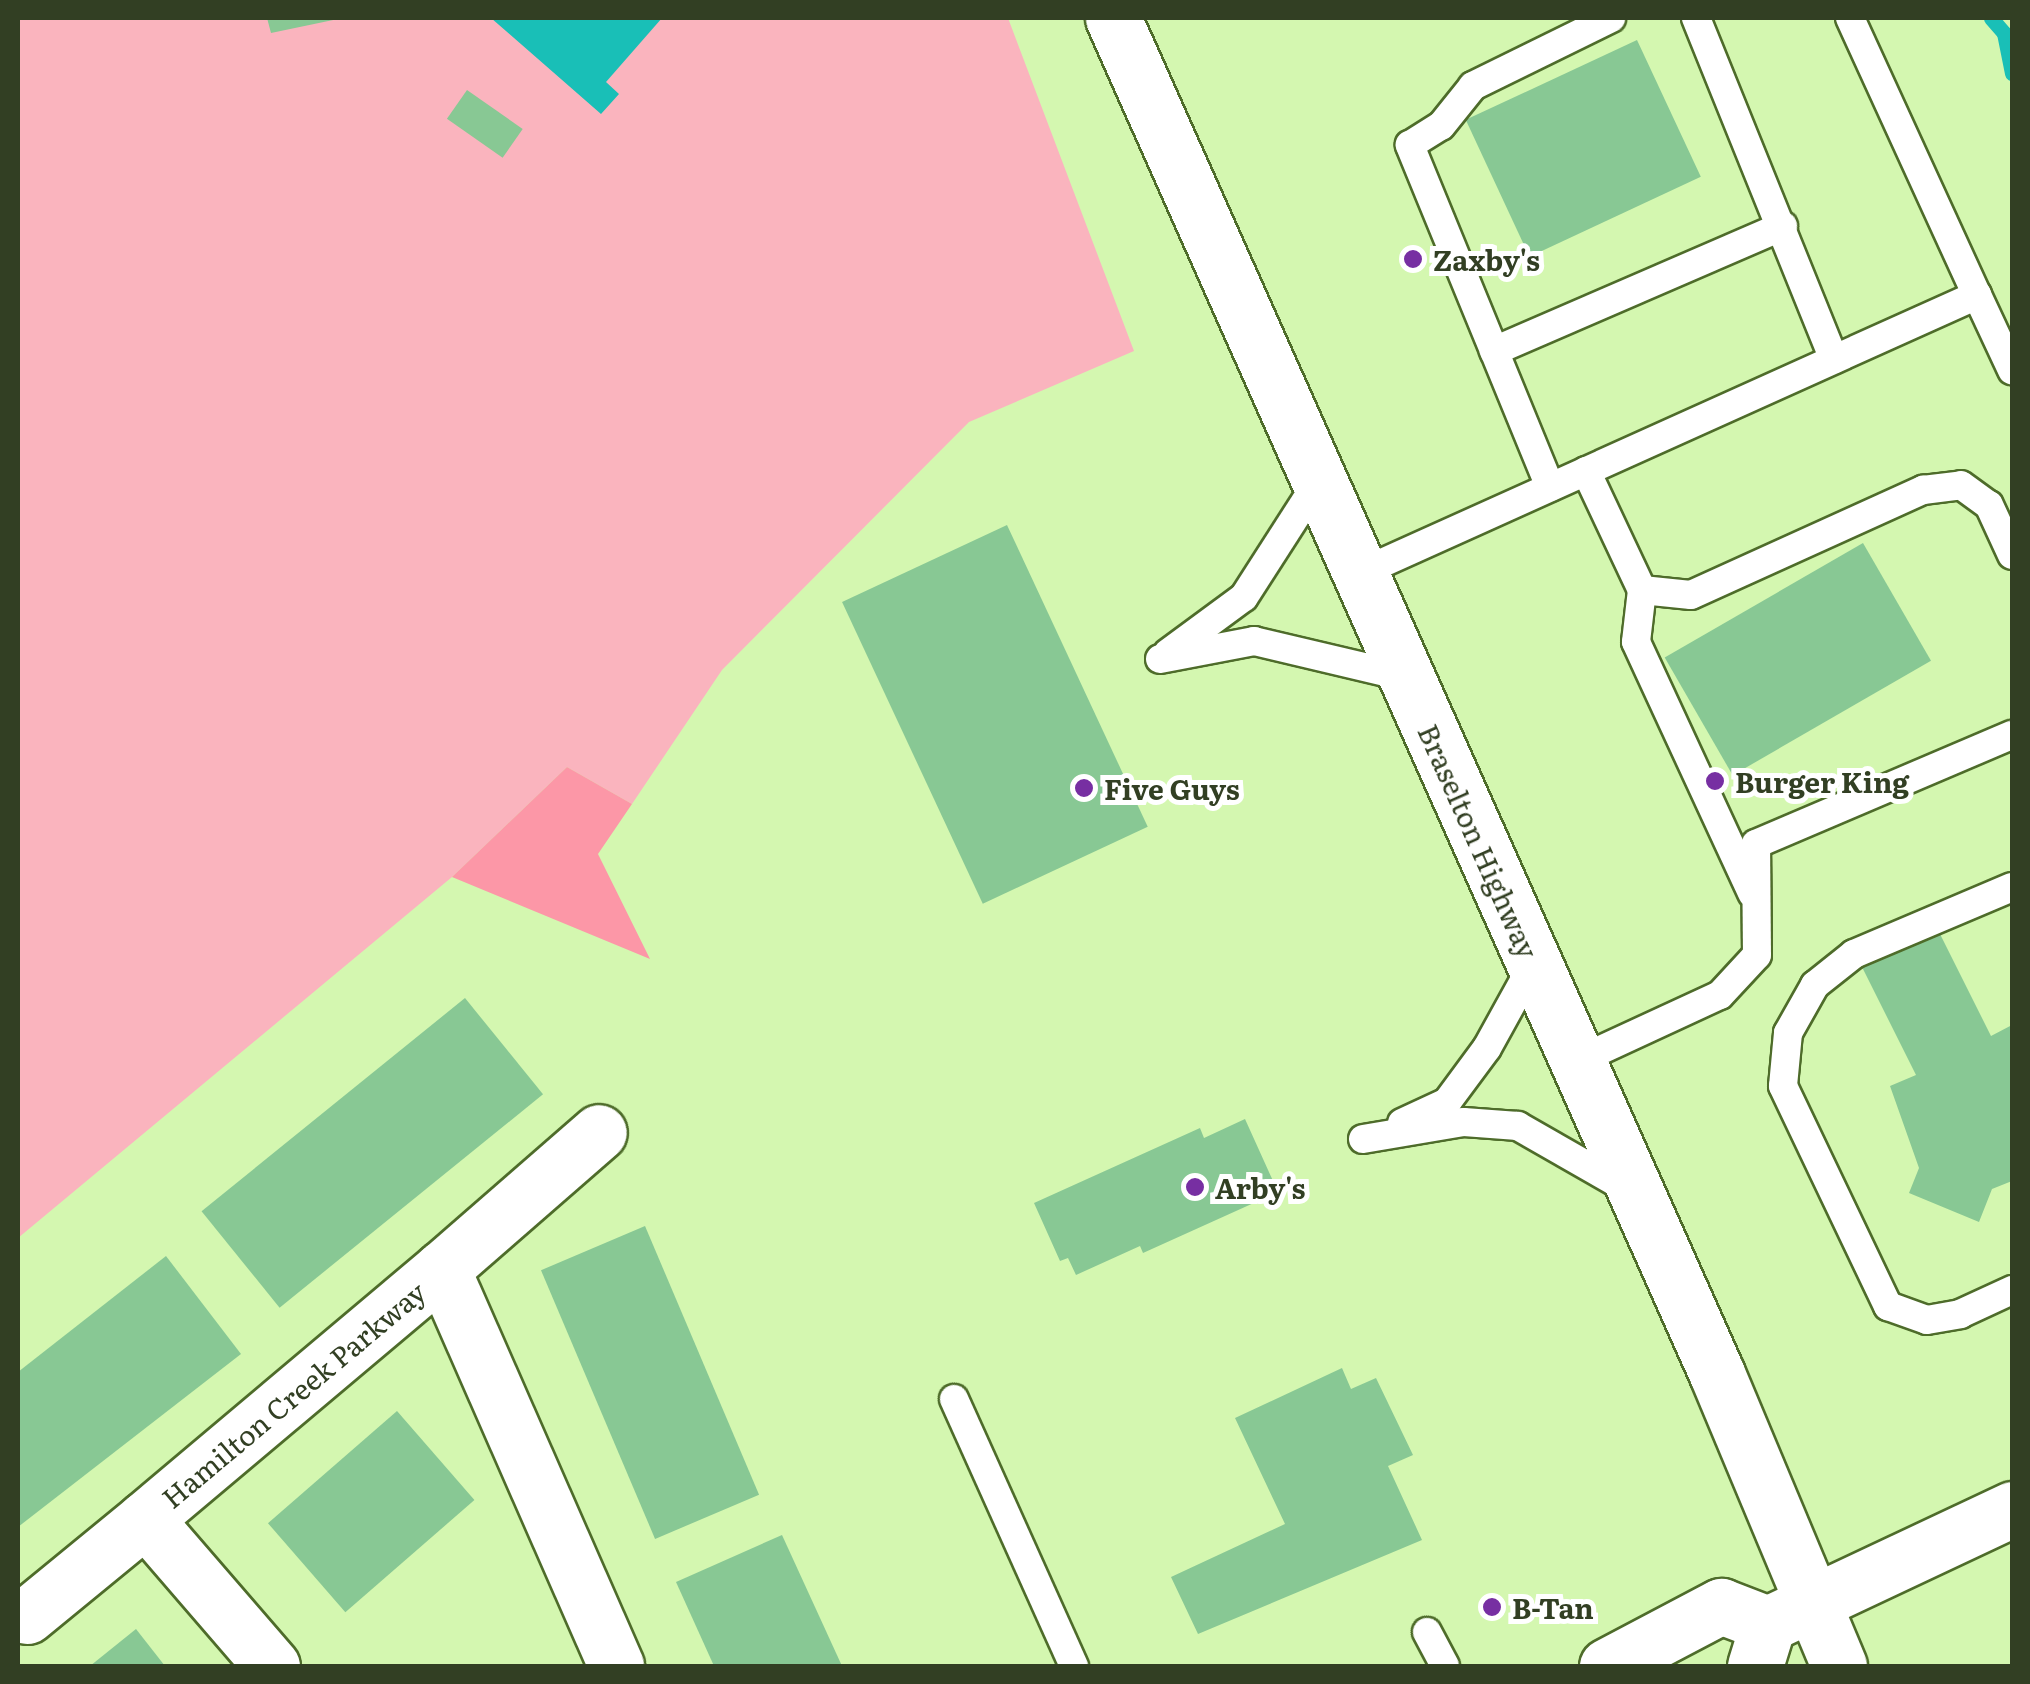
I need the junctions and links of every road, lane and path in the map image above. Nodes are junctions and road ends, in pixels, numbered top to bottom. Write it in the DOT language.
graph roads {
  1 [pos="1112,18"];
  2 [pos="1611,18"];
  3 [pos="1696,18"];
  4 [pos="1850,18"];
  5 [pos="1783,226"];
  6 [pos="1977,295"];
  7 [pos="1494,350"];
  8 [pos="1834,359"];
  9 [pos="2012,370"];
  10 [pos="1586,471"];
  11 [pos="1319,480"];
  12 [pos="1550,487"];
  13 [pos="2012,555"];
  14 [pos="1360,573"];
  15 [pos="1642,590"];
  16 [pos="1406,677"];
  17 [pos="2012,734"];
  18 [pos="2012,887"];
  19 [pos="1756,901"];
  20 [pos="1534,963"];
  21 [pos="1577,1060"];
  22 [pos="599,1132"];
  23 [pos="1636,1194"];
  24 [pos="442,1269"];
  25 [pos="2012,1290"];
  26 [pos="954,1399"];
  27 [pos="2012,1509"];
  28 [pos="145,1518"];
  29 [pos="27,1616"];
  30 [pos="1777,1630"];
  31 [pos="1427,1632"];
  32 [pos="272,1666"];
  33 [pos="616,1666"];
  34 [pos="1074,1666"];
  35 [pos="1444,1666"];
  36 [pos="1608,1666"];
  37 [pos="1838,1666"];
  1 -- 11 [label="main road, Braselton Highway"];
  2 -- 7 [label="lane"];
  3 -- 5 [label="lane"];
  4 -- 6 [label="lane"];
  5 -- 7 [label="lane"];
  5 -- 8 [label="lane"];
  6 -- 8 [label="lane"];
  6 -- 9 [label="lane"];
  7 -- 12 [label="lane"];
  8 -- 10 [label="lane"];
  10 -- 12 [label="lane"];
  10 -- 15 [label="lane"];
  11 -- 14 [label="main road, Braselton Highway"];
  11 -- 16 [label="lane"];
  12 -- 14 [label="lane"];
  13 -- 15 [label="lane"];
  14 -- 16 [label="main road, Braselton Highway"];
  15 -- 19 [label="lane"];
  16 -- 20 [label="main road, Braselton Highway"];
  17 -- 19 [label="lane"];
  18 -- 25 [label="lane"];
  19 -- 21 [label="lane"];
  20 -- 21 [label="main road, Braselton Highway"];
  20 -- 23 [label="lane"];
  21 -- 23 [label="main road, Braselton Highway"];
  22 -- 24 [label="main road"];
  23 -- 30 [label="main road, Braselton Highway"];
  24 -- 28 [label="main road, Hamilton Creek Parkway"];
  24 -- 33 [label="main road, Hamilton Creek Parkway"];
  26 -- 34 [label="lane"];
  27 -- 30 [label="main road"];
  28 -- 29 [label="main road"];
  28 -- 32 [label="main road, Hamilton Creek Parkway"];
  30 -- 36 [label="main road"];
  30 -- 37 [label="main road, Braselton Highway"];
  31 -- 35 [label="lane"];
}
